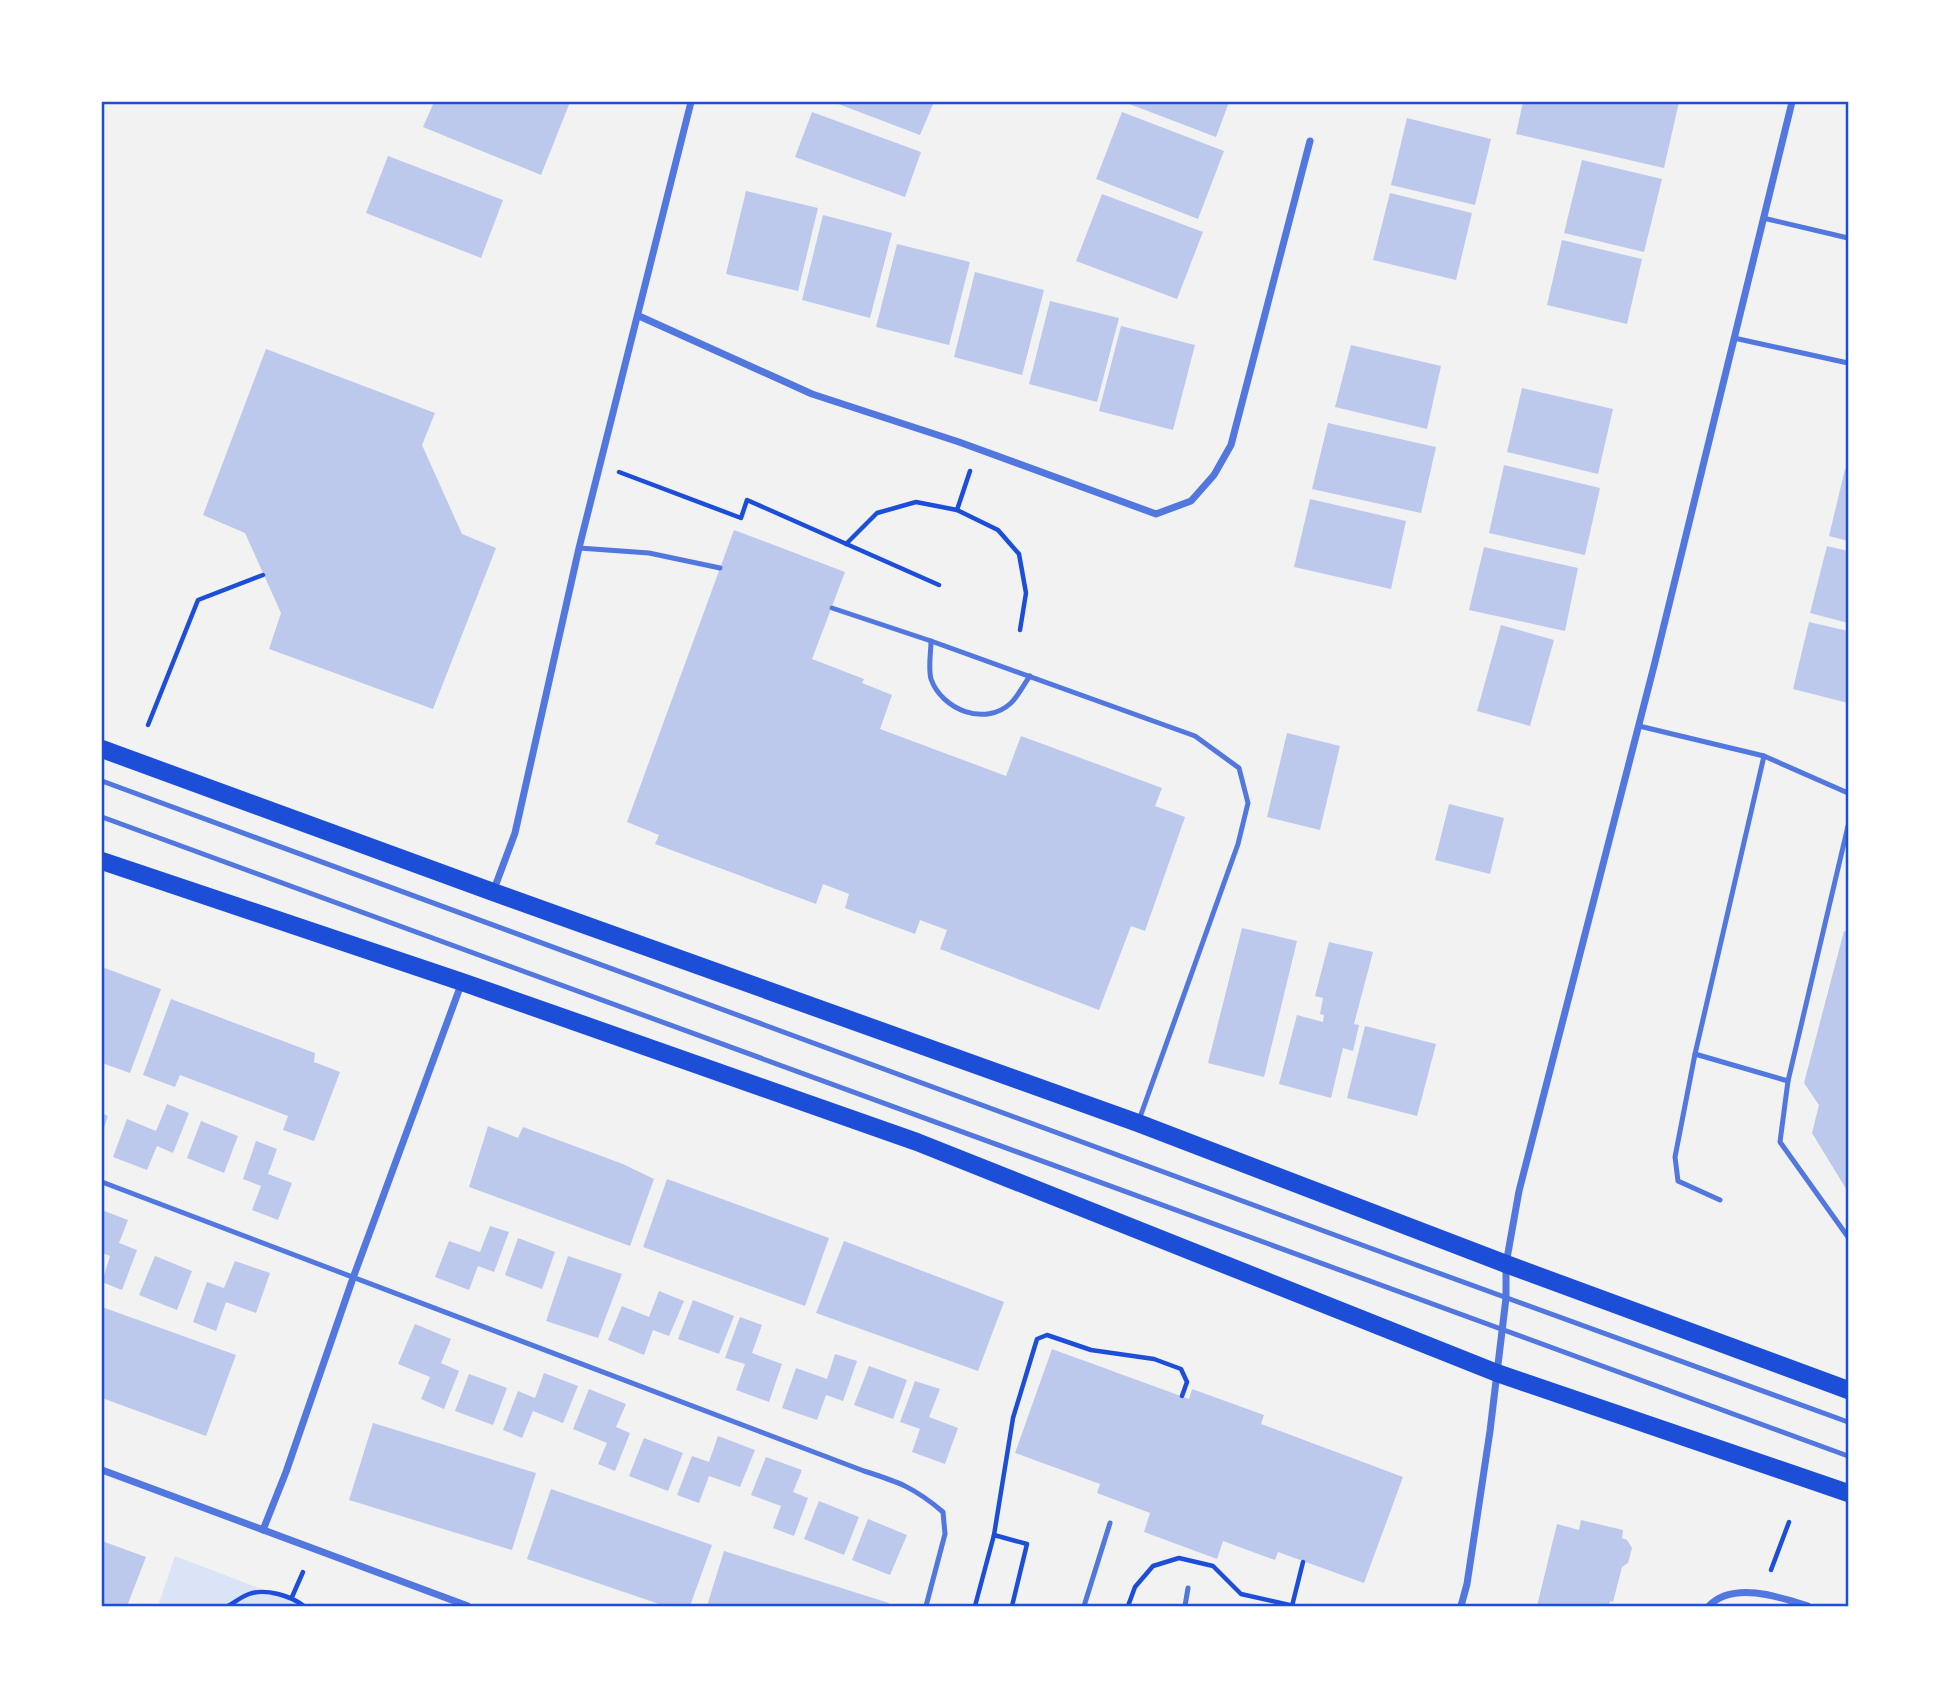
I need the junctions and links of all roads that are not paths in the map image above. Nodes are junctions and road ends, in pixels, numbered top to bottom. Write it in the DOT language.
graph roads {
  1 [pos="691,102"];
  2 [pos="1792,102"];
  3 [pos="1310,141"];
  4 [pos="1763,218"];
  5 [pos="1849,238"];
  6 [pos="639,316"];
  7 [pos="1734,338"];
  8 [pos="1849,363"];
  9 [pos="579,548"];
  10 [pos="720,568"];
  11 [pos="832,608"];
  12 [pos="932,641"];
  13 [pos="1030,676"];
  14 [pos="1639,726"];
  15 [pos="102,748"];
  16 [pos="1765,756"];
  17 [pos="102,781"];
  18 [pos="1849,793"];
  19 [pos="102,817"];
  20 [pos="1849,826"];
  21 [pos="102,861"];
  22 [pos="493,892"];
  23 [pos="462,982"];
  24 [pos="1695,1055"];
  25 [pos="1788,1081"];
  26 [pos="1138,1123"];
  27 [pos="102,1182"];
  28 [pos="1720,1200"];
  29 [pos="1849,1237"];
  30 [pos="1506,1264"];
  31 [pos="353,1278"];
  32 [pos="1506,1298"];
  33 [pos="1503,1329"];
  34 [pos="1497,1373"];
  35 [pos="1849,1390"];
  36 [pos="1849,1422"];
  37 [pos="1849,1456"];
  38 [pos="102,1470"];
  39 [pos="1849,1493"];
  40 [pos="1110,1523"];
  41 [pos="263,1530"];
  42 [pos="1188,1588"];
  43 [pos="468,1606"];
  44 [pos="926,1606"];
  45 [pos="1084,1606"];
  46 [pos="1185,1606"];
  47 [pos="1461,1606"];
  48 [pos="1709,1606"];
  49 [pos="1808,1606"];
  1 -- 6 [label="street"];
  2 -- 4 [label="street"];
  3 -- 6 [label="street"];
  4 -- 5 [label="lane"];
  4 -- 7 [label="street"];
  6 -- 9 [label="street"];
  7 -- 8 [label="lane"];
  7 -- 14 [label="street"];
  9 -- 10 [label="lane"];
  9 -- 22 [label="street"];
  11 -- 12 [label="lane"];
  12 -- 13 [label="lane"];
  12 -- 13 [label="lane"];
  13 -- 26 [label="lane"];
  14 -- 16 [label="lane"];
  14 -- 30 [label="street"];
  15 -- 22 [label="main road"];
  16 -- 18 [label="lane"];
  16 -- 24 [label="lane"];
  17 -- 32 [label="lane"];
  19 -- 33 [label="lane"];
  20 -- 25 [label="lane"];
  21 -- 23 [label="main road"];
  22 -- 26 [label="main road"];
  23 -- 31 [label="street"];
  23 -- 34 [label="main road"];
  24 -- 25 [label="lane"];
  24 -- 28 [label="lane"];
  25 -- 29 [label="lane"];
  26 -- 30 [label="main road"];
  27 -- 31 [label="lane"];
  30 -- 32 [label="street"];
  30 -- 35 [label="main road"];
  31 -- 41 [label="street"];
  31 -- 44 [label="lane"];
  32 -- 33 [label="street"];
  32 -- 36 [label="lane"];
  33 -- 34 [label="street"];
  33 -- 37 [label="lane"];
  34 -- 39 [label="main road"];
  34 -- 47 [label="street"];
  38 -- 41 [label="street"];
  40 -- 45 [label="lane"];
  41 -- 43 [label="street"];
  42 -- 46 [label="lane"];
  48 -- 49 [label="street"];
}
